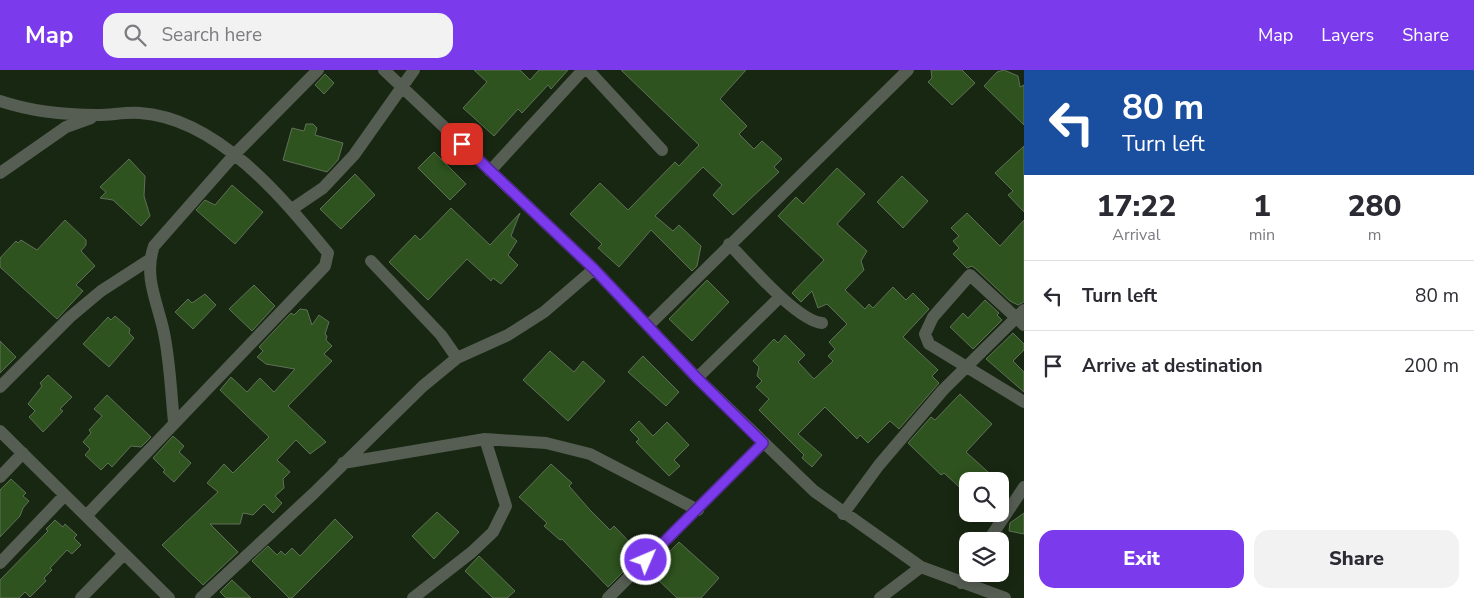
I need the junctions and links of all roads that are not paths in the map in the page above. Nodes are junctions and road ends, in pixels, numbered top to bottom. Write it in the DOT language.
graph roads {
  1 [pos="318,70"];
  2 [pos="384,70"];
  3 [pos="414,70"];
  4 [pos="583,70"];
  5 [pos="588,70"];
  6 [pos="908,70"];
  7 [pos="401,86"];
  8 [pos="0,101"];
  9 [pos="98,115"];
  10 [pos="662,150"];
  11 [pos="235,154"];
  12 [pos="490,171"];
  13 [pos="0,173"];
  14 [pos="292,210"];
  15 [pos="729,244"];
  16 [pos="149,260"];
  17 [pos="370,261"];
  18 [pos="594,269"];
  19 [pos="780,297"];
  20 [pos="1021,318"];
  21 [pos="822,323"];
  22 [pos="649,325"];
  23 [pos="457,358"];
  24 [pos="966,366"];
  25 [pos="697,378"];
  26 [pos="0,387"];
  27 [pos="1024,402"];
  28 [pos="174,422"];
  29 [pos="0,431"];
  30 [pos="484,439"];
  31 [pos="763,443"];
  32 [pos="24,453"];
  33 [pos="343,463"];
  34 [pos="0,477"];
  35 [pos="1024,487"];
  36 [pos="65,495"];
  37 [pos="698,510"];
  38 [pos="843,514"];
  39 [pos="86,516"];
  40 [pos="994,532"];
  41 [pos="124,554"];
  42 [pos="0,563"];
  43 [pos="921,567"];
  44 [pos="959,577"];
  45 [pos="972,582"];
  46 [pos="82,598"];
  47 [pos="169,598"];
  48 [pos="201,598"];
  49 [pos="413,598"];
  50 [pos="608,598"];
  51 [pos="880,598"];
  52 [pos="1005,598"];
  1 -- 11 [label="street"];
  2 -- 7 [label="street"];
  3 -- 7 [label="street"];
  4 -- 12 [label="street"];
  5 -- 10 [label="street"];
  6 -- 15 [label="street"];
  7 -- 12 [label="street"];
  7 -- 14 [label="street"];
  8 -- 9 [label="street"];
  9 -- 11 [label="street"];
  9 -- 13 [label="street"];
  11 -- 14 [label="street"];
  11 -- 16 [label="street"];
  12 -- 18 [label="street"];
  14 -- 28 [label="street"];
  15 -- 19 [label="street"];
  15 -- 22 [label="street"];
  16 -- 26 [label="street"];
  16 -- 28 [label="street"];
  17 -- 23 [label="street"];
  18 -- 22 [label="street"];
  18 -- 23 [label="street"];
  19 -- 21 [label="street"];
  19 -- 25 [label="street"];
  20 -- 24 [label="street"];
  20 -- 24 [label="street"];
  22 -- 25 [label="street"];
  23 -- 33 [label="street"];
  24 -- 27 [label="street"];
  24 -- 38 [label="street"];
  25 -- 31 [label="street"];
  28 -- 39 [label="street"];
  29 -- 32 [label="street"];
  30 -- 33 [label="street"];
  30 -- 37 [label="street"];
  30 -- 49 [label="street"];
  31 -- 37 [label="street"];
  31 -- 38 [label="street"];
  32 -- 34 [label="street"];
  32 -- 36 [label="street"];
  33 -- 48 [label="street"];
  35 -- 40 [label="street"];
  36 -- 39 [label="street"];
  36 -- 42 [label="street"];
  37 -- 50 [label="street"];
  38 -- 43 [label="street"];
  39 -- 41 [label="street"];
  41 -- 46 [label="street"];
  41 -- 47 [label="street"];
  43 -- 44 [label="street"];
  43 -- 51 [label="street"];
  45 -- 52 [label="street"];
}
